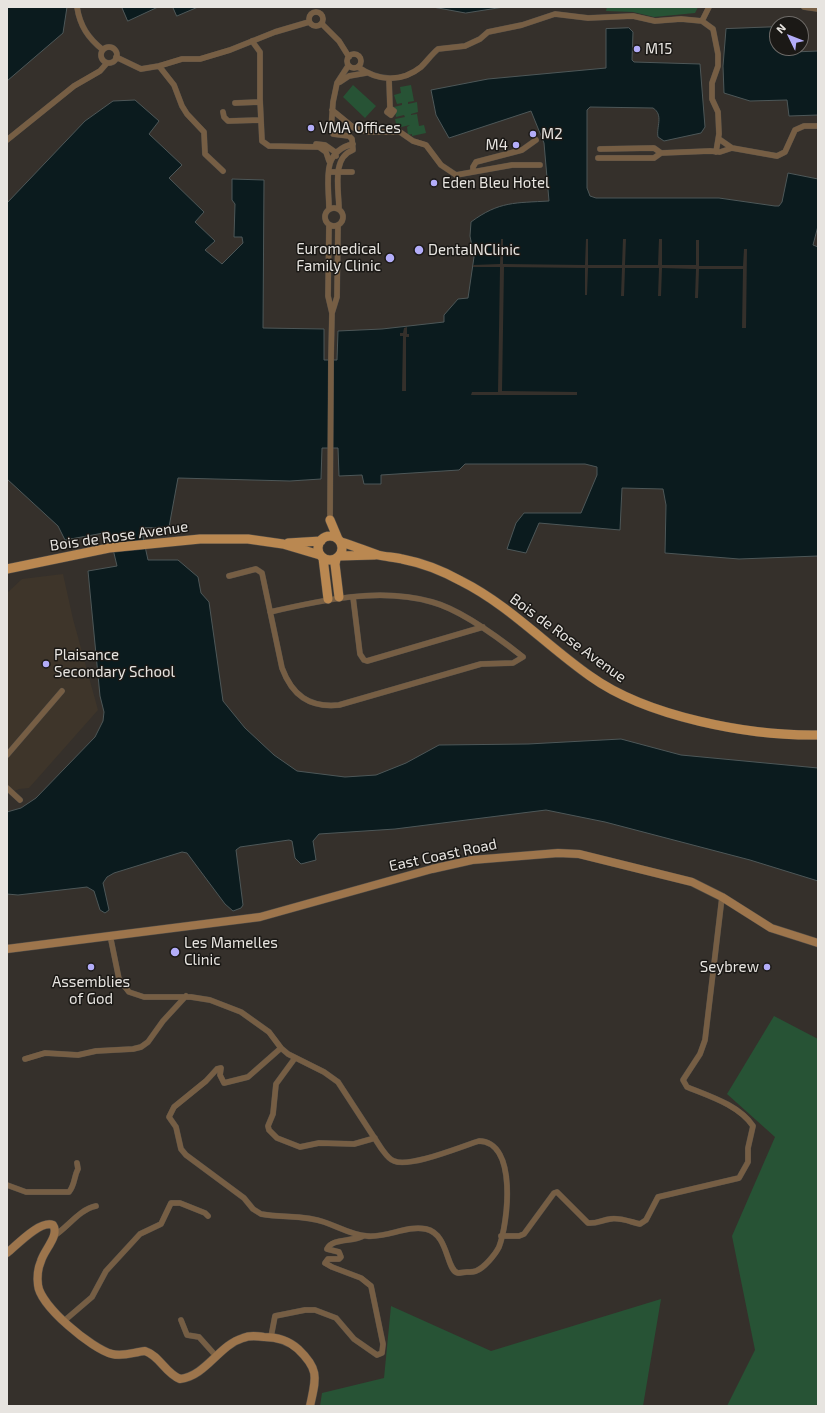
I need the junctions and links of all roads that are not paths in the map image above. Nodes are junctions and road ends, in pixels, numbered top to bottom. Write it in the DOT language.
graph roads {
  1 [pos="77,7"];
  2 [pos="709,7"];
  3 [pos="804,7"];
  4 [pos="818,9"];
  5 [pos="314,10"];
  6 [pos="702,21"];
  7 [pos="309,22"];
  8 [pos="322,24"];
  9 [pos="252,41"];
  10 [pos="103,50"];
  11 [pos="116,57"];
  12 [pos="349,57"];
  13 [pos="107,63"];
  14 [pos="159,66"];
  15 [pos="348,66"];
  16 [pos="358,67"];
  17 [pos="366,73"];
  18 [pos="389,79"];
  19 [pos="337,84"];
  20 [pos="260,102"];
  21 [pos="235,103"];
  22 [pos="390,108"];
  23 [pos="332,110"];
  24 [pos="224,112"];
  25 [pos="261,120"];
  26 [pos="818,126"];
  27 [pos="719,139"];
  28 [pos="7,140"];
  29 [pos="536,140"];
  30 [pos="288,146"];
  31 [pos="353,147"];
  32 [pos="732,148"];
  33 [pos="600,149"];
  34 [pos="335,152"];
  35 [pos="716,152"];
  36 [pos="661,153"];
  37 [pos="598,158"];
  38 [pos="329,161"];
  39 [pos="339,164"];
  40 [pos="540,165"];
  41 [pos="223,171"];
  42 [pos="329,172"];
  43 [pos="338,172"];
  44 [pos="352,172"];
  45 [pos="473,172"];
  46 [pos="329,209"];
  47 [pos="339,209"];
  48 [pos="329,225"];
  49 [pos="338,225"];
  50 [pos="332,313"];
  51 [pos="330,520"];
  52 [pos="322,540"];
  53 [pos="339,540"];
  54 [pos="283,544"];
  55 [pos="378,555"];
  56 [pos="322,556"];
  57 [pos="338,558"];
  58 [pos="7,569"];
  59 [pos="229,576"];
  60 [pos="339,597"];
  61 [pos="353,597"];
  62 [pos="328,599"];
  63 [pos="270,612"];
  64 [pos="483,627"];
  65 [pos="62,691"];
  66 [pos="818,735"];
  67 [pos="7,755"];
  68 [pos="7,788"];
  69 [pos="20,800"];
  70 [pos="722,897"];
  71 [pos="110,935"];
  72 [pos="818,943"];
  73 [pos="7,949"];
  74 [pos="186,996"];
  75 [pos="281,1048"];
  76 [pos="295,1058"];
  77 [pos="25,1059"];
  78 [pos="375,1138"];
  79 [pos="77,1163"];
  80 [pos="7,1185"];
  81 [pos="96,1206"];
  82 [pos="208,1216"];
  83 [pos="54,1236"];
  84 [pos="363,1236"];
  85 [pos="501,1236"];
  86 [pos="7,1253"];
  87 [pos="64,1320"];
  88 [pos="181,1320"];
  89 [pos="271,1336"];
  90 [pos="216,1356"];
  91 [pos="310,1406"];
  1 -- 10 [label="street"];
  2 -- 6 [label="street"];
  3 -- 4 [label="street"];
  5 -- 7 [label="street"];
  5 -- 8 [label="street"];
  6 -- 18 [label="street"];
  6 -- 27 [label="street"];
  7 -- 8 [label="street"];
  7 -- 9 [label="street"];
  8 -- 12 [label="street"];
  9 -- 14 [label="street"];
  9 -- 20 [label="street"];
  10 -- 11 [label="street"];
  10 -- 13 [label="street"];
  11 -- 13 [label="street"];
  11 -- 14 [label="street"];
  12 -- 15 [label="street"];
  12 -- 16 [label="street"];
  13 -- 28 [label="street"];
  14 -- 41 [label="street"];
  15 -- 16 [label="street"];
  15 -- 19 [label="street"];
  16 -- 17 [label="street"];
  17 -- 18 [label="street"];
  17 -- 19 [label="street"];
  18 -- 22 [label="street"];
  19 -- 23 [label="street"];
  20 -- 21 [label="street"];
  20 -- 25 [label="street"];
  23 -- 31 [label="street"];
  23 -- 45 [label="street"];
  24 -- 25 [label="street"];
  25 -- 30 [label="street"];
  26 -- 32 [label="street"];
  27 -- 32 [label="street"];
  27 -- 35 [label="street"];
  29 -- 45 [label="street"];
  30 -- 34 [label="street"];
  30 -- 38 [label="street"];
  31 -- 34 [label="street"];
  31 -- 39 [label="street"];
  32 -- 35 [label="street"];
  33 -- 36 [label="street"];
  34 -- 38 [label="street"];
  34 -- 39 [label="street"];
  35 -- 36 [label="street"];
  36 -- 37 [label="street"];
  38 -- 42 [label="street"];
  39 -- 43 [label="street"];
  40 -- 45 [label="street"];
  42 -- 43 [label="street"];
  42 -- 46 [label="street"];
  43 -- 44 [label="street"];
  43 -- 47 [label="street"];
  46 -- 47 [label="street"];
  46 -- 48 [label="street"];
  47 -- 49 [label="street"];
  48 -- 49 [label="street"];
  48 -- 50 [label="street"];
  49 -- 50 [label="street"];
  50 -- 51 [label="street"];
  51 -- 52 [label="main road"];
  51 -- 53 [label="main road"];
  52 -- 53 [label="main road"];
  52 -- 54 [label="main road, Bois de Rose Avenue"];
  52 -- 56 [label="main road"];
  53 -- 55 [label="main road, Bois de Rose Avenue"];
  53 -- 57 [label="main road"];
  54 -- 56 [label="main road, Bois de Rose Avenue"];
  54 -- 58 [label="main road, Bois de Rose Avenue"];
  55 -- 57 [label="main road, Bois de Rose Avenue"];
  55 -- 66 [label="main road, Bois de Rose Avenue"];
  56 -- 57 [label="main road"];
  56 -- 62 [label="main road"];
  57 -- 60 [label="main road"];
  59 -- 63 [label="street"];
  60 -- 61 [label="street"];
  60 -- 62 [label="street"];
  61 -- 64 [label="street"];
  61 -- 64 [label="street"];
  62 -- 63 [label="street"];
  63 -- 64 [label="street"];
  65 -- 67 [label="street"];
  68 -- 69 [label="street"];
  70 -- 71 [label="main road, East Coast Road"];
  70 -- 72 [label="main road, East Coast Road"];
  70 -- 85 [label="street"];
  71 -- 73 [label="main road, East Coast Road"];
  71 -- 74 [label="street"];
  74 -- 75 [label="street"];
  74 -- 77 [label="street"];
  75 -- 76 [label="street"];
  75 -- 84 [label="street"];
  76 -- 78 [label="street"];
  76 -- 78 [label="street"];
  78 -- 85 [label="street"];
  79 -- 80 [label="street"];
  81 -- 83 [label="street"];
  82 -- 87 [label="street"];
  83 -- 86 [label="main road"];
  83 -- 87 [label="main road"];
  84 -- 85 [label="street"];
  84 -- 89 [label="street"];
  87 -- 90 [label="main road"];
  88 -- 90 [label="street"];
  89 -- 90 [label="main road"];
  89 -- 91 [label="main road"];
}
